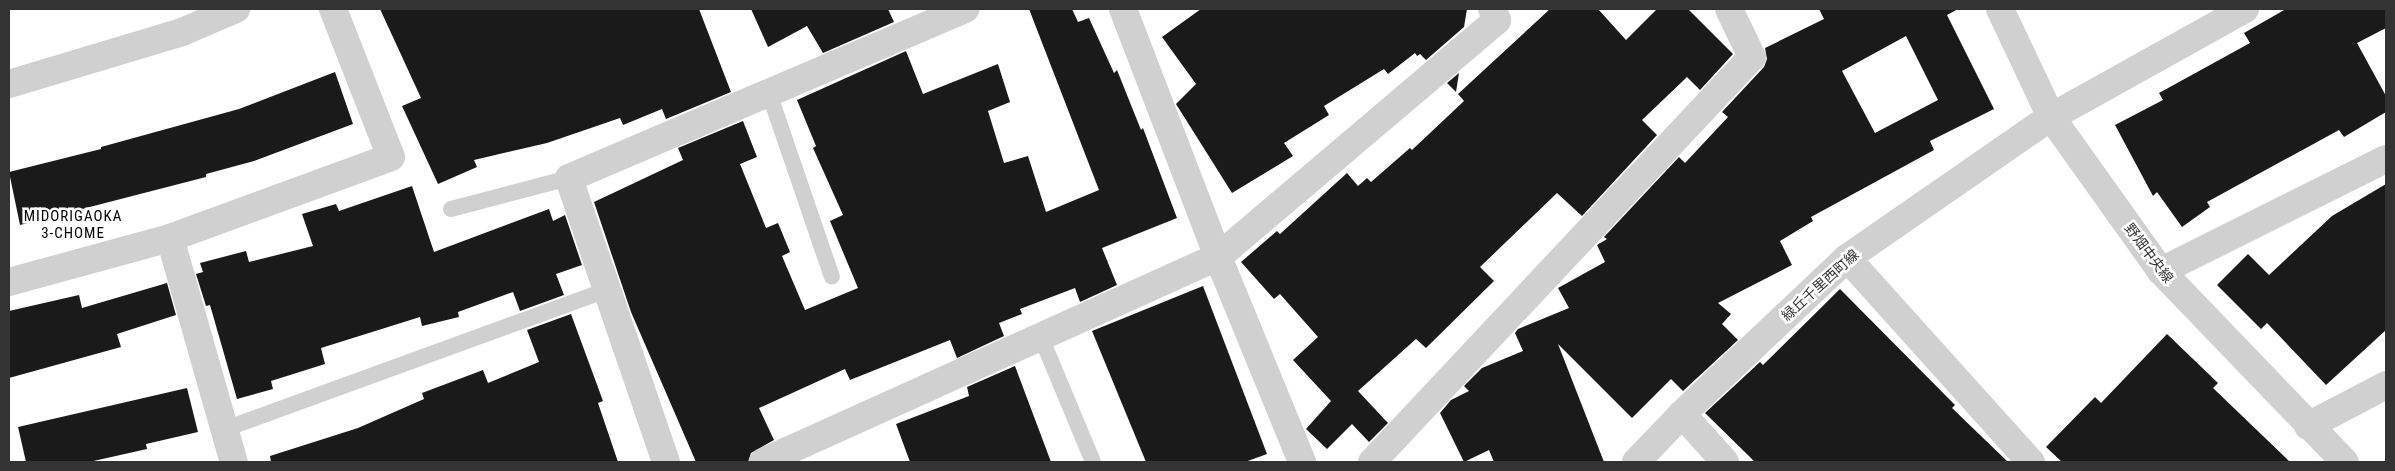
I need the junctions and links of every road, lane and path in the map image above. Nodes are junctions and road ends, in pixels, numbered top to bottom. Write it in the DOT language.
graph roads {
  1 [pos="236,9"];
  2 [pos="333,9"];
  3 [pos="965,9"];
  4 [pos="1123,9"];
  5 [pos="1492,9"];
  6 [pos="1729,9"];
  7 [pos="2000,9"];
  8 [pos="2245,9"];
  9 [pos="9,84"];
  10 [pos="769,93"];
  11 [pos="2052,117"];
  12 [pos="2386,159"];
  13 [pos="569,178"];
  14 [pos="451,209"];
  15 [pos="170,238"];
  16 [pos="1218,257"];
  17 [pos="1847,258"];
  18 [pos="2160,271"];
  19 [pos="832,277"];
  20 [pos="9,282"];
  21 [pos="607,290"];
  22 [pos="1041,337"];
  23 [pos="2386,385"];
  24 [pos="1682,414"];
  25 [pos="2308,426"];
  26 [pos="225,429"];
  27 [pos="234,462"];
  28 [pos="666,462"];
  29 [pos="763,462"];
  30 [pos="1093,462"];
  31 [pos="1302,462"];
  32 [pos="1372,462"];
  33 [pos="1636,462"];
  34 [pos="1725,462"];
  35 [pos="2032,462"];
  36 [pos="2345,462"];
  1 -- 9 [label="street"];
  2 -- 15 [label="street"];
  3 -- 10 [label="street"];
  4 -- 16 [label="street"];
  5 -- 16 [label="street"];
  6 -- 32 [label="street"];
  7 -- 11 [label="street, 野畑中央線"];
  8 -- 11 [label="street, 緑丘千里西町線"];
  10 -- 13 [label="street"];
  10 -- 19 [label="lane"];
  11 -- 17 [label="street, 緑丘千里西町線"];
  11 -- 18 [label="street, 野畑中央線"];
  12 -- 18 [label="street"];
  13 -- 14 [label="lane"];
  13 -- 21 [label="street"];
  15 -- 20 [label="street"];
  15 -- 26 [label="street"];
  16 -- 22 [label="street"];
  16 -- 31 [label="street"];
  17 -- 24 [label="street, 緑丘千里西町線"];
  17 -- 35 [label="street"];
  18 -- 25 [label="street, 野畑中央線"];
  21 -- 26 [label="lane"];
  21 -- 28 [label="street"];
  22 -- 29 [label="street"];
  22 -- 30 [label="lane"];
  23 -- 25 [label="street"];
  24 -- 33 [label="street, 緑丘千里西町線"];
  24 -- 34 [label="street"];
  25 -- 36 [label="street, 野畑中央線"];
  26 -- 27 [label="street"];
}
